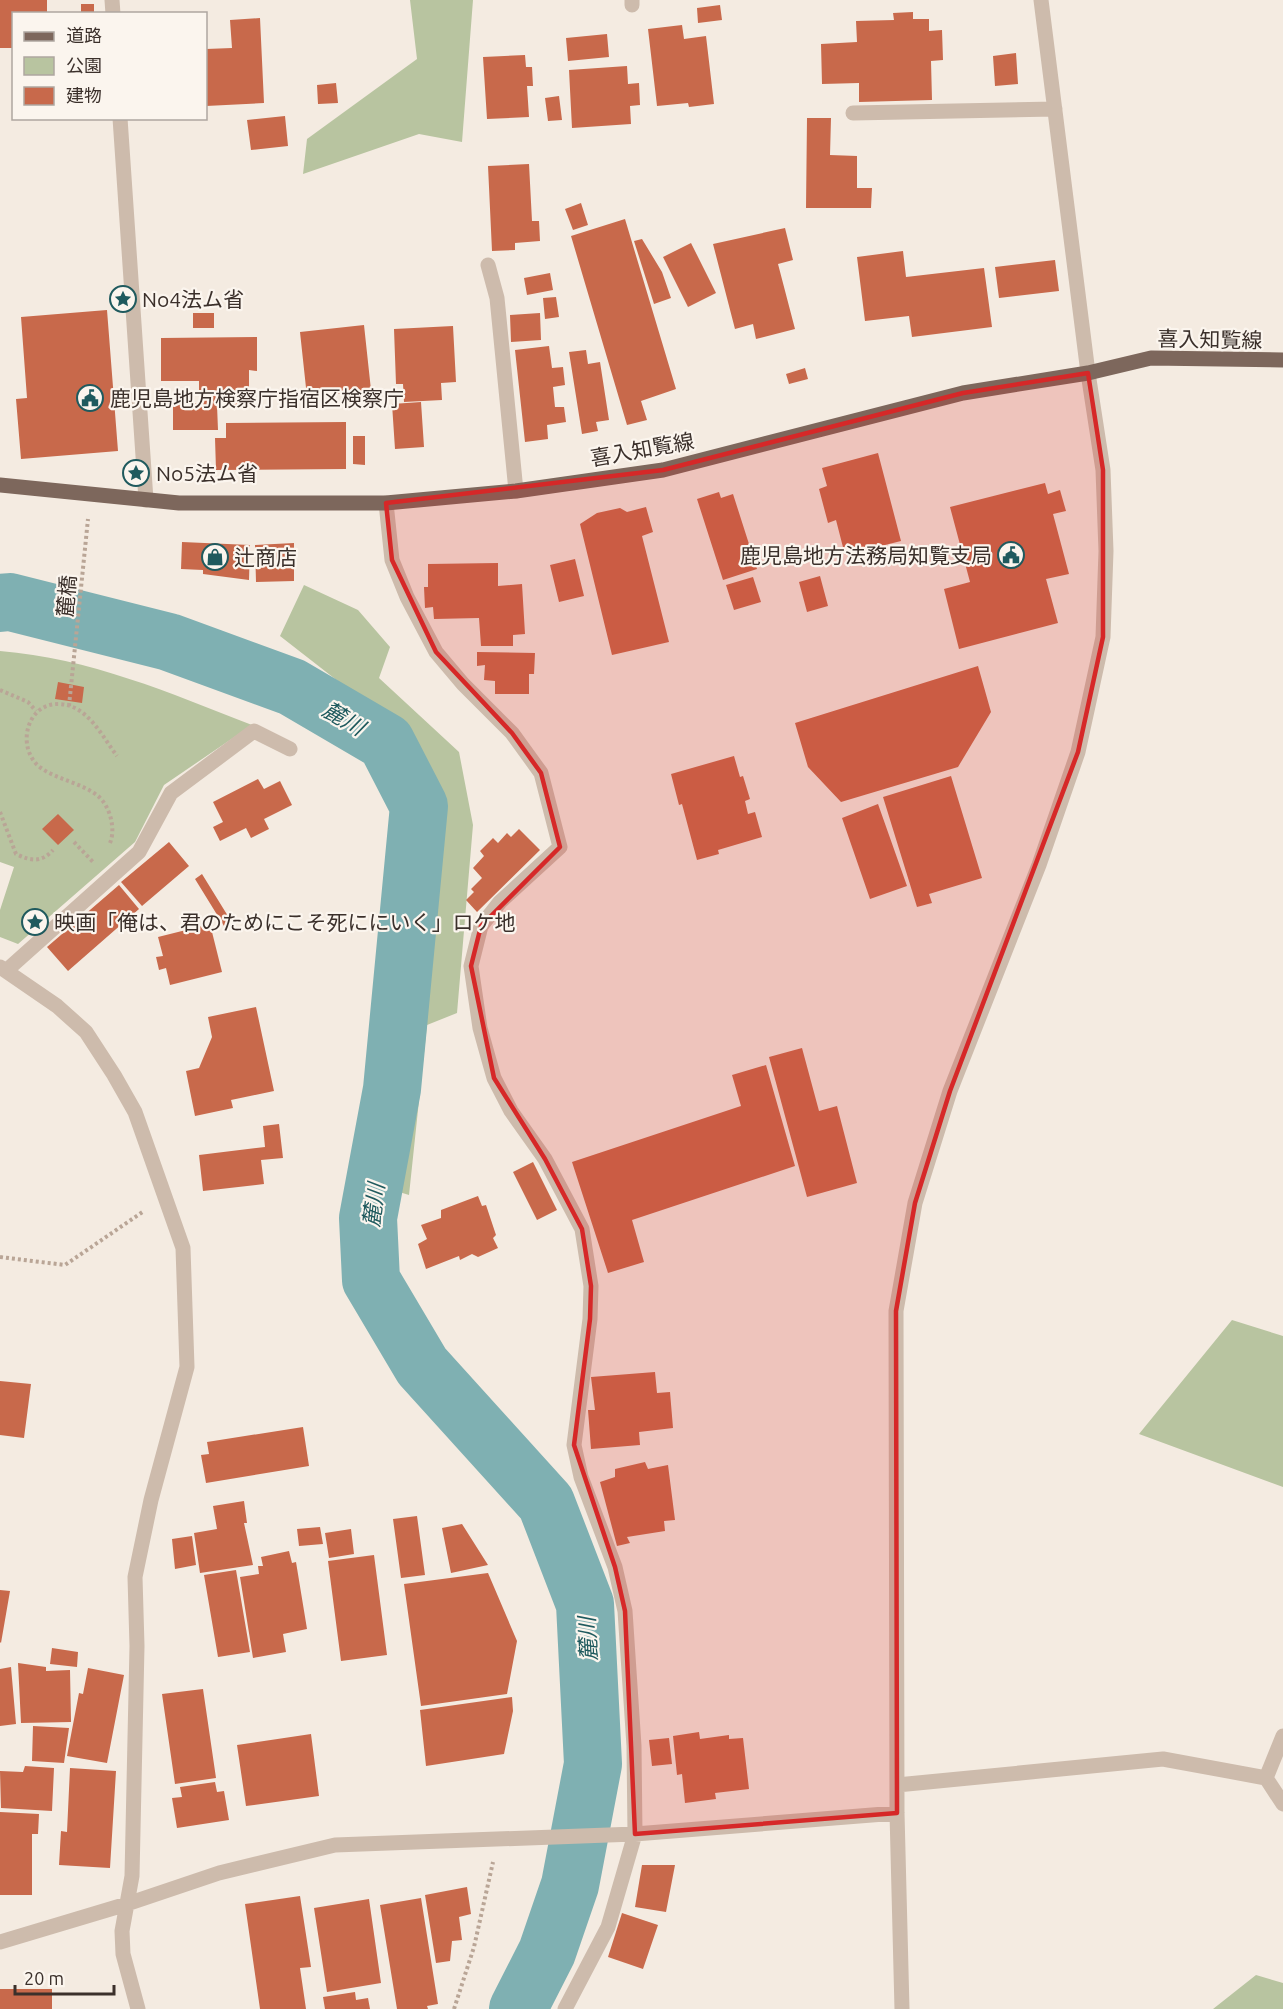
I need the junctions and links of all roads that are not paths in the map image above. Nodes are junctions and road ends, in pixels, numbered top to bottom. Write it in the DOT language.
graph roads {
  1 [pos="1041,0"];
  2 [pos="1054,109"];
  3 [pos="853,113"];
  4 [pos="120,120"];
  5 [pos="488,265"];
  6 [pos="1283,360"];
  7 [pos="1088,373"];
  8 [pos="0,485"];
  9 [pos="516,491"];
  10 [pos="146,500"];
  11 [pos="386,503"];
  12 [pos="290,749"];
  13 [pos="4,968"];
  14 [pos="1283,1736"];
  15 [pos="1266,1778"];
  16 [pos="897,1785"];
  17 [pos="1283,1804"];
  18 [pos="897,1813"];
  19 [pos="635,1834"];
  20 [pos="127,1904"];
  21 [pos="0,1942"];
  22 [pos="138,2009"];
  23 [pos="565,2009"];
  24 [pos="902,2009"];
  1 -- 2 [label="street"];
  2 -- 3 [label="street"];
  2 -- 7 [label="street"];
  4 -- 10 [label="street"];
  5 -- 9 [label="street"];
  6 -- 7 [label="main road, 喜入知覧線"];
  7 -- 9 [label="main road, 喜入知覧線"];
  7 -- 16 [label="street"];
  8 -- 10 [label="main road, 喜入知覧線"];
  9 -- 11 [label="main road, 喜入知覧線"];
  10 -- 11 [label="main road, 喜入知覧線"];
  11 -- 19 [label="street"];
  12 -- 13 [label="street"];
  13 -- 20 [label="street"];
  14 -- 15 [label="street"];
  15 -- 16 [label="street"];
  15 -- 17 [label="street"];
  16 -- 18 [label="street"];
  18 -- 19 [label="street"];
  18 -- 24 [label="street"];
  19 -- 20 [label="street"];
  19 -- 23 [label="street"];
  20 -- 21 [label="street"];
  20 -- 22 [label="street"];
}
